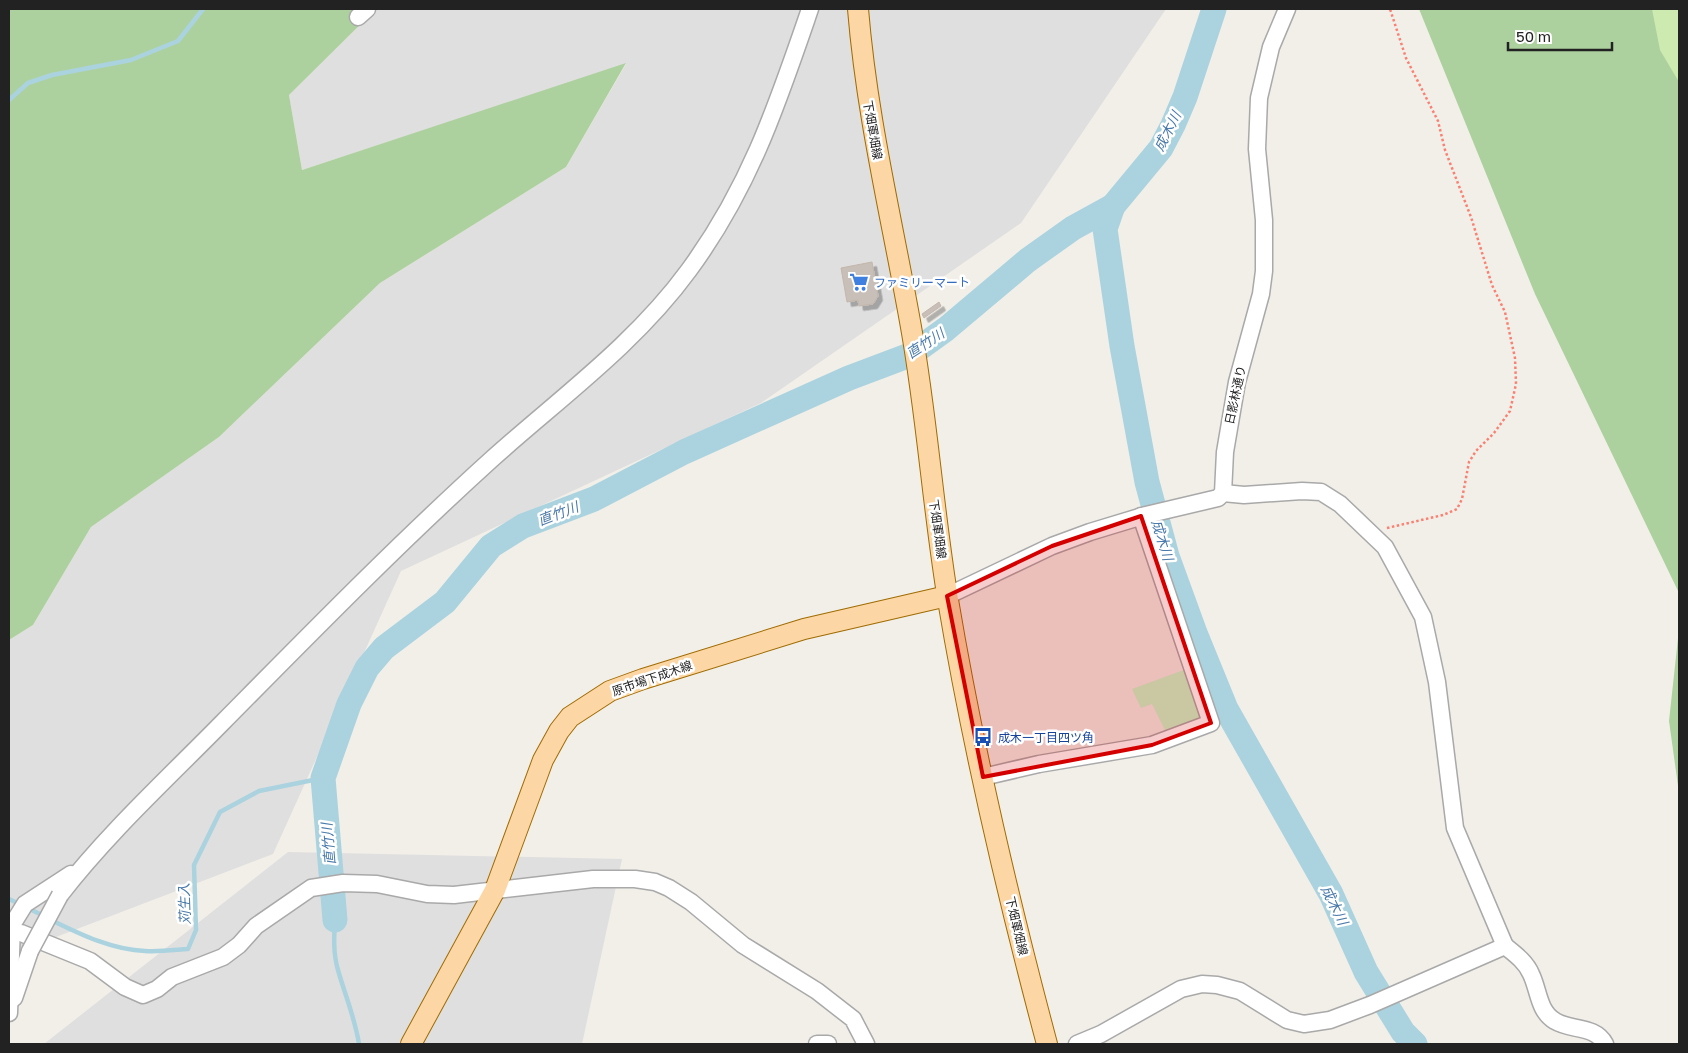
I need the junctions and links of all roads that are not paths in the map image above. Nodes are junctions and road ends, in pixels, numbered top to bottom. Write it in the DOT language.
graph roads {
  1 [pos="810,9"];
  2 [pos="858,9"];
  3 [pos="1287,9"];
  4 [pos="1223,493"];
  5 [pos="1144,515"];
  6 [pos="947,596"];
  7 [pos="983,777"];
  8 [pos="81,868"];
  9 [pos="495,890"];
  10 [pos="23,914"];
  11 [pos="1505,946"];
  12 [pos="9,982"];
  13 [pos="9,1014"];
  14 [pos="411,1044"];
  15 [pos="817,1044"];
  16 [pos="828,1044"];
  17 [pos="866,1044"];
  18 [pos="1047,1044"];
  19 [pos="1077,1044"];
  20 [pos="1605,1044"];
  1 -- 8 [label="street"];
  2 -- 6 [label="main road, 下畑軍畑線"];
  3 -- 4 [label="street, 日影林通り"];
  4 -- 5 [label="street"];
  4 -- 11 [label="street"];
  5 -- 6 [label="street"];
  5 -- 7 [label="street"];
  6 -- 7 [label="main road, 下畑軍畑線"];
  6 -- 9 [label="main road, 原市場下成木線"];
  7 -- 18 [label="main road, 下畑軍畑線"];
  8 -- 10 [label="street"];
  8 -- 13 [label="street, bridge"];
  9 -- 10 [label="street"];
  9 -- 14 [label="main road, 原市場下成木線"];
  9 -- 17 [label="street"];
  10 -- 12 [label="street"];
  11 -- 19 [label="street"];
  11 -- 20 [label="street"];
  12 -- 13 [label="street"];
  15 -- 16 [label="street"];
}
